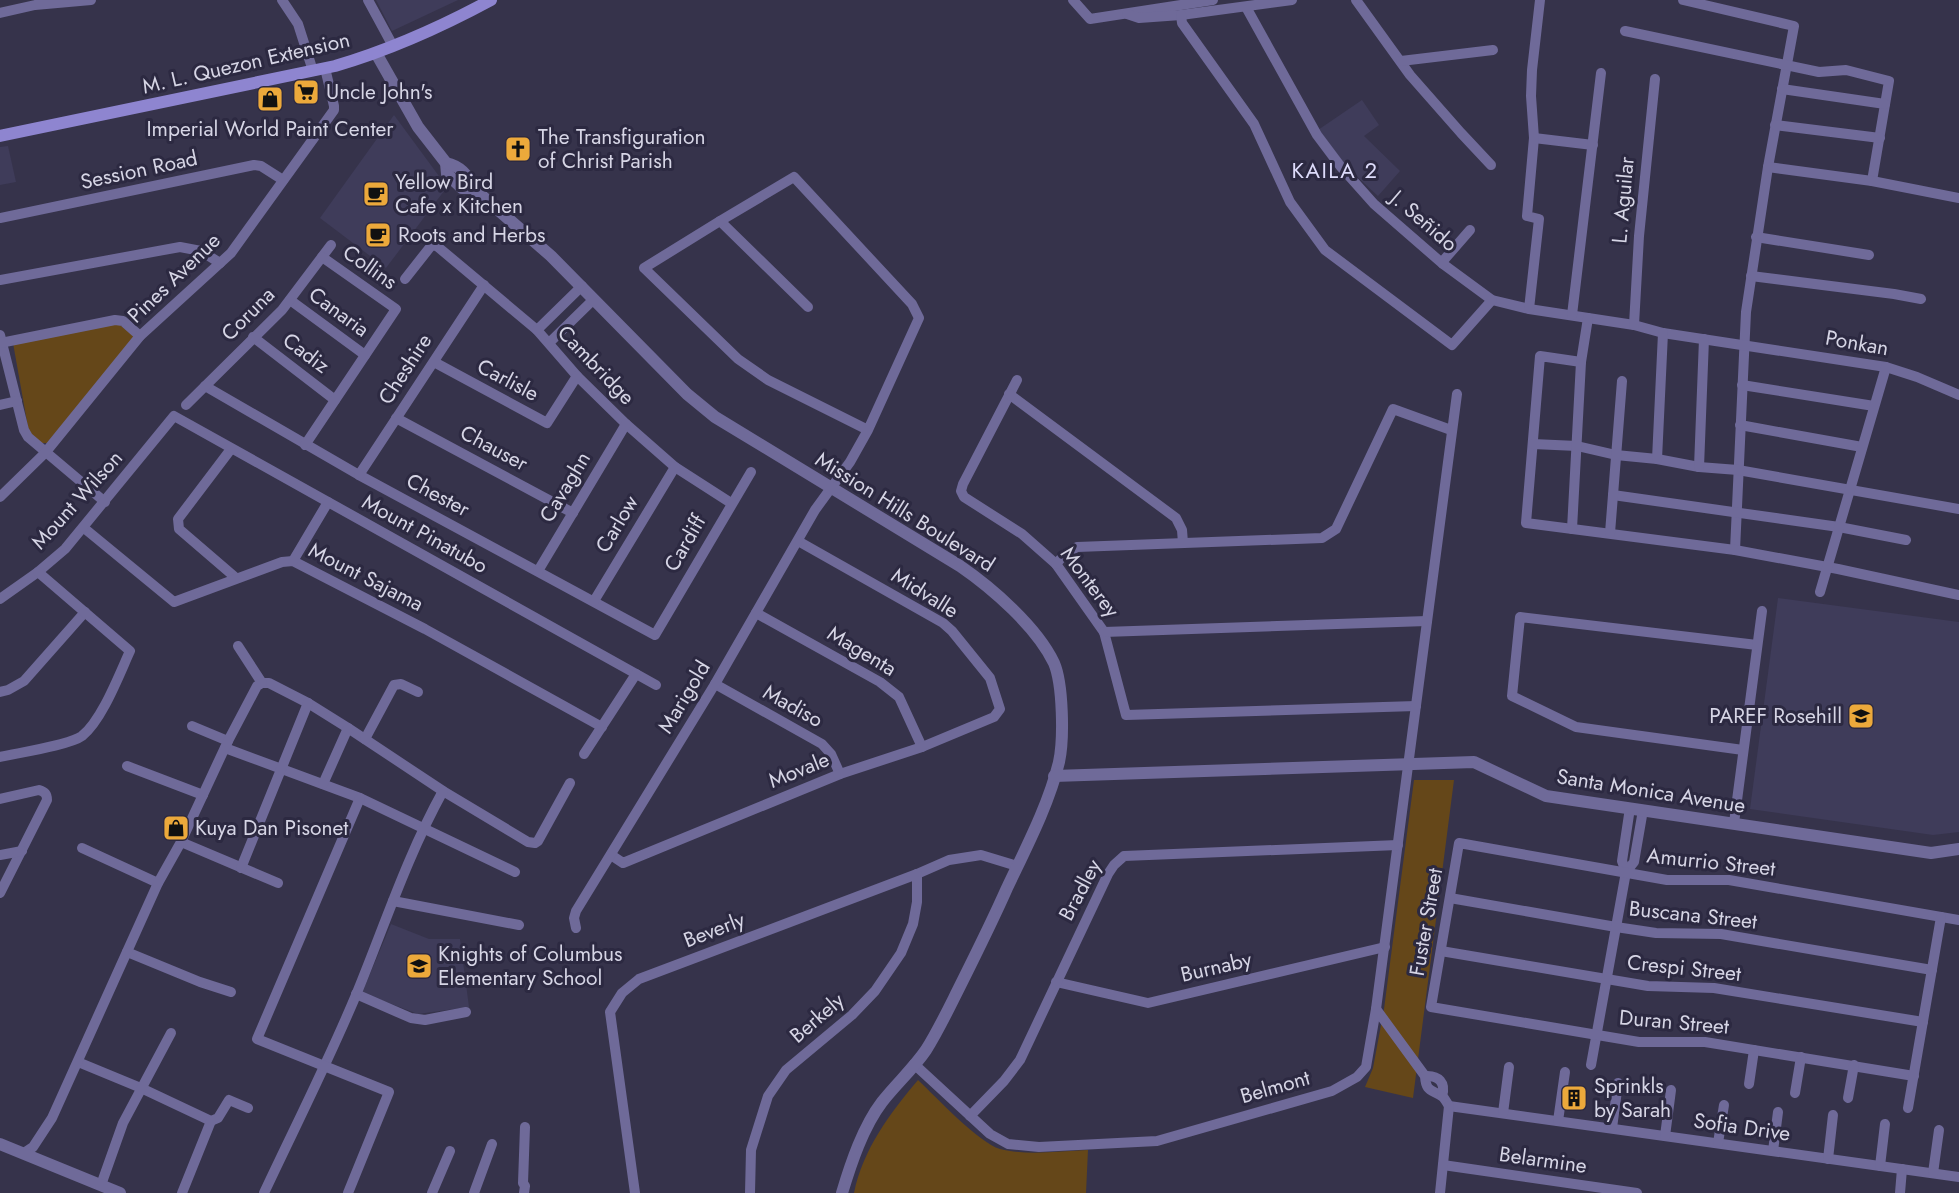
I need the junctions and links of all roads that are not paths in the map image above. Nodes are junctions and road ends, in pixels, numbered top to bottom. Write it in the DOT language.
graph roads {
  1 [pos="91,0"];
  2 [pos="282,0"];
  3 [pos="368,0"];
  4 [pos="491,0"];
  5 [pos="1073,0"];
  6 [pos="1214,0"];
  7 [pos="1292,0"];
  8 [pos="1356,0"];
  9 [pos="1540,0"];
  10 [pos="1683,0"];
  11 [pos="1246,7"];
  12 [pos="0,13"];
  13 [pos="1127,14"];
  14 [pos="1181,15"];
  15 [pos="1625,31"];
  16 [pos="393,46"];
  17 [pos="1493,50"];
  18 [pos="376,53"];
  19 [pos="1401,61"];
  20 [pos="1787,64"];
  21 [pos="319,69"];
  22 [pos="1601,73"];
  23 [pos="1655,79"];
  24 [pos="1782,89"];
  25 [pos="1885,104"];
  26 [pos="1776,126"];
  27 [pos="0,136"];
  28 [pos="1534,138"];
  29 [pos="1880,138"];
  30 [pos="1593,145"];
  31 [pos="1491,165"];
  32 [pos="1768,167"];
  33 [pos="283,180"];
  34 [pos="1872,181"];
  35 [pos="1959,198"];
  36 [pos="0,218"];
  37 [pos="720,221"];
  38 [pos="1470,230"];
  39 [pos="1756,237"];
  40 [pos="331,245"];
  41 [pos="1869,255"];
  42 [pos="322,257"];
  43 [pos="220,264"];
  44 [pos="1443,264"];
  45 [pos="1751,276"];
  46 [pos="405,279"];
  47 [pos="0,280"];
  48 [pos="484,285"];
  49 [pos="582,286"];
  50 [pos="594,299"];
  51 [pos="1921,299"];
  52 [pos="290,300"];
  53 [pos="1492,300"];
  54 [pos="808,307"];
  55 [pos="1529,309"];
  56 [pos="1572,315"];
  57 [pos="1588,318"];
  58 [pos="1634,325"];
  59 [pos="537,330"];
  60 [pos="1664,333"];
  61 [pos="140,336"];
  62 [pos="253,337"];
  63 [pos="1704,339"];
  64 [pos="1,340"];
  65 [pos="549,343"];
  66 [pos="1744,345"];
  67 [pos="365,355"];
  68 [pos="434,362"];
  69 [pos="1581,362"];
  70 [pos="1886,367"];
  71 [pos="577,376"];
  72 [pos="1017,380"];
  73 [pos="1622,381"];
  74 [pos="1742,385"];
  75 [pos="206,386"];
  76 [pos="1010,394"];
  77 [pos="1457,394"];
  78 [pos="1959,395"];
  79 [pos="336,400"];
  80 [pos="17,401"];
  81 [pos="0,405"];
  82 [pos="186,405"];
  83 [pos="1874,406"];
  84 [pos="174,416"];
  85 [pos="396,418"];
  86 [pos="626,424"];
  87 [pos="1740,424"];
  88 [pos="868,430"];
  89 [pos="1451,430"];
  90 [pos="1533,444"];
  91 [pos="305,445"];
  92 [pos="1577,446"];
  93 [pos="1862,447"];
  94 [pos="231,449"];
  95 [pos="45,453"];
  96 [pos="1616,455"];
  97 [pos="1657,459"];
  98 [pos="1699,466"];
  99 [pos="675,467"];
  100 [pos="1738,470"];
  101 [pos="750,472"];
  102 [pos="359,475"];
  103 [pos="831,487"];
  104 [pos="1850,489"];
  105 [pos="1613,495"];
  106 [pos="0,496"];
  107 [pos="105,502"];
  108 [pos="328,502"];
  109 [pos="731,502"];
  110 [pos="1959,509"];
  111 [pos="1736,512"];
  112 [pos="573,513"];
  113 [pos="1839,527"];
  114 [pos="84,528"];
  115 [pos="1572,528"];
  116 [pos="1610,533"];
  117 [pos="1906,540"];
  118 [pos="798,541"];
  119 [pos="1183,543"];
  120 [pos="1734,550"];
  121 [pos="293,561"];
  122 [pos="1056,564"];
  123 [pos="1828,567"];
  124 [pos="538,571"];
  125 [pos="38,572"];
  126 [pos="236,578"];
  127 [pos="1820,592"];
  128 [pos="1959,595"];
  129 [pos="0,599"];
  130 [pos="594,601"];
  131 [pos="1762,611"];
  132 [pos="85,612"];
  133 [pos="756,613"];
  134 [pos="1427,621"];
  135 [pos="1104,632"];
  136 [pos="655,635"];
  137 [pos="1757,645"];
  138 [pos="238,646"];
  139 [pos="636,674"];
  140 [pos="262,683"];
  141 [pos="715,684"];
  142 [pos="656,685"];
  143 [pos="0,692"];
  144 [pos="418,692"];
  145 [pos="308,704"];
  146 [pos="1416,706"];
  147 [pos="1000,709"];
  148 [pos="192,726"];
  149 [pos="602,727"];
  150 [pos="348,728"];
  151 [pos="365,739"];
  152 [pos="227,745"];
  153 [pos="922,747"];
  154 [pos="1743,750"];
  155 [pos="584,754"];
  156 [pos="0,757"];
  157 [pos="1408,764"];
  158 [pos="128,766"];
  159 [pos="282,769"];
  160 [pos="840,774"];
  161 [pos="1054,776"];
  162 [pos="570,783"];
  163 [pos="322,784"];
  164 [pos="443,790"];
  165 [pos="203,795"];
  166 [pos="360,798"];
  167 [pos="0,799"];
  168 [pos="1636,809"];
  169 [pos="1734,823"];
  170 [pos="423,828"];
  171 [pos="181,842"];
  172 [pos="1459,843"];
  173 [pos="1398,845"];
  174 [pos="82,848"];
  175 [pos="1959,849"];
  176 [pos="22,850"];
  177 [pos="0,855"];
  178 [pos="611,855"];
  179 [pos="1017,866"];
  180 [pos="241,868"];
  181 [pos="515,872"];
  182 [pos="1626,872"];
  183 [pos="917,874"];
  184 [pos="158,883"];
  185 [pos="278,883"];
  186 [pos="0,893"];
  187 [pos="1450,898"];
  188 [pos="393,901"];
  189 [pos="1941,917"];
  190 [pos="1959,920"];
  191 [pos="519,925"];
  192 [pos="1616,927"];
  193 [pos="576,928"];
  194 [pos="1385,947"];
  195 [pos="1441,951"];
  196 [pos="127,952"];
  197 [pos="1932,970"];
  198 [pos="1607,979"];
  199 [pos="1056,982"];
  200 [pos="231,992"];
  201 [pos="356,994"];
  202 [pos="1431,1007"];
  203 [pos="1376,1009"];
  204 [pos="466,1012"];
  205 [pos="1923,1022"];
  206 [pos="171,1033"];
  207 [pos="1596,1035"];
  208 [pos="1754,1050"];
  209 [pos="1801,1057"];
  210 [pos="78,1062"];
  211 [pos="915,1064"];
  212 [pos="1591,1065"];
  213 [pos="1854,1065"];
  214 [pos="325,1066"];
  215 [pos="1509,1067"];
  216 [pos="1565,1072"];
  217 [pos="1914,1076"];
  218 [pos="1618,1083"];
  219 [pos="1749,1084"];
  220 [pos="141,1088"];
  221 [pos="1671,1090"];
  222 [pos="1795,1092"];
  223 [pos="1848,1098"];
  224 [pos="1445,1101"];
  225 [pos="1724,1105"];
  226 [pos="248,1108"];
  227 [pos="1908,1108"];
  228 [pos="1778,1112"];
  229 [pos="1503,1113"];
  230 [pos="1833,1115"];
  231 [pos="970,1116"];
  232 [pos="211,1121"];
  233 [pos="1558,1121"];
  234 [pos="1885,1124"];
  235 [pos="525,1127"];
  236 [pos="1612,1128"];
  237 [pos="1939,1130"];
  238 [pos="1665,1136"];
  239 [pos="1718,1143"];
  240 [pos="0,1144"];
  241 [pos="492,1144"];
  242 [pos="0,1148"];
  243 [pos="450,1151"];
  244 [pos="1773,1151"];
  245 [pos="24,1153"];
  246 [pos="1828,1159"];
  247 [pos="1443,1165"];
  248 [pos="1880,1166"];
  249 [pos="1902,1169"];
  250 [pos="1933,1173"];
  251 [pos="1959,1177"];
  252 [pos="101,1185"];
  253 [pos="120,1193"];
  254 [pos="182,1193"];
  255 [pos="264,1193"];
  256 [pos="348,1193"];
  257 [pos="432,1193"];
  258 [pos="474,1193"];
  259 [pos="525,1193"];
  260 [pos="635,1193"];
  261 [pos="750,1193"];
  262 [pos="842,1193"];
  263 [pos="1440,1193"];
  264 [pos="1637,1193"];
  265 [pos="1900,1193"];
  1 -- 12 [label="street"];
  2 -- 21 [label="street, Pines Avenue"];
  3 -- 16 [label="street"];
  4 -- 16 [label="main road, M. L. Quezon Extension"];
  5 -- 13 [label="street"];
  6 -- 13 [label="street"];
  7 -- 11 [label="street"];
  8 -- 19 [label="street"];
  9 -- 28 [label="street"];
  10 -- 20 [label="street"];
  11 -- 14 [label="street"];
  11 -- 44 [label="street, J. Señido"];
  13 -- 14 [label="street"];
  14 -- 53 [label="street"];
  15 -- 20 [label="street"];
  16 -- 18 [label="main road, M. L. Quezon Extension"];
  17 -- 19 [label="street"];
  18 -- 21 [label="main road, M. L. Quezon Extension"];
  18 -- 49 [label="street, Mission Hills Boulevard"];
  19 -- 31 [label="street"];
  20 -- 24 [label="street"];
  20 -- 25 [label="street"];
  21 -- 27 [label="main road, M. L. Quezon Extension"];
  21 -- 33 [label="street, Pines Avenue"];
  22 -- 30 [label="street"];
  23 -- 58 [label="street, L. Aguilar"];
  24 -- 25 [label="street"];
  24 -- 26 [label="street"];
  25 -- 29 [label="street"];
  26 -- 29 [label="street"];
  26 -- 32 [label="street"];
  28 -- 30 [label="street"];
  28 -- 55 [label="street"];
  29 -- 34 [label="street"];
  30 -- 56 [label="street"];
  32 -- 34 [label="street"];
  32 -- 39 [label="street"];
  33 -- 36 [label="street, Session Road"];
  33 -- 43 [label="street, Pines Avenue"];
  34 -- 35 [label="street"];
  37 -- 54 [label="street"];
  37 -- 88 [label="street"];
  37 -- 88 [label="street, Marigold"];
  38 -- 44 [label="street"];
  39 -- 41 [label="street"];
  39 -- 45 [label="street"];
  40 -- 42 [label="street, Coruna"];
  42 -- 52 [label="street, Coruna"];
  42 -- 67 [label="street, Collins"];
  43 -- 47 [label="street"];
  43 -- 61 [label="street, Pines Avenue"];
  44 -- 53 [label="street, J. Señido"];
  45 -- 51 [label="street"];
  45 -- 66 [label="street"];
  46 -- 48 [label="street, Cambridge"];
  48 -- 59 [label="street, Cambridge"];
  48 -- 68 [label="street, Cheshire"];
  49 -- 50 [label="street, Mission Hills Boulevard"];
  49 -- 59 [label="street"];
  50 -- 65 [label="street"];
  50 -- 103 [label="street, Mission Hills Boulevard"];
  52 -- 62 [label="street, Coruna"];
  52 -- 67 [label="street, Canaria"];
  53 -- 55 [label="street, J. Señido"];
  55 -- 56 [label="street, J. Señido"];
  56 -- 57 [label="street, J. Señido"];
  57 -- 58 [label="street, J. Señido"];
  57 -- 69 [label="street"];
  58 -- 60 [label="street, J. Señido"];
  59 -- 65 [label="street, Cambridge"];
  60 -- 63 [label="street, J. Señido"];
  60 -- 97 [label="street"];
  61 -- 64 [label="street"];
  61 -- 95 [label="street, Pines Avenue"];
  62 -- 75 [label="street, Coruna"];
  62 -- 79 [label="street, Cadiz"];
  63 -- 66 [label="street, Ponkan"];
  63 -- 98 [label="street"];
  64 -- 80 [label="street"];
  65 -- 71 [label="street, Cambridge"];
  66 -- 70 [label="street, Ponkan"];
  66 -- 74 [label="street"];
  67 -- 79 [label="street"];
  68 -- 71 [label="street, Carlisle"];
  68 -- 85 [label="street, Cheshire"];
  69 -- 90 [label="street"];
  69 -- 92 [label="street"];
  70 -- 78 [label="street, Ponkan"];
  70 -- 83 [label="street"];
  71 -- 86 [label="street, Cambridge"];
  72 -- 76 [label="street, Monterey"];
  73 -- 96 [label="street"];
  74 -- 83 [label="street"];
  74 -- 87 [label="street"];
  75 -- 82 [label="street, Coruna"];
  75 -- 91 [label="street, Chester"];
  76 -- 119 [label="street"];
  76 -- 122 [label="street, Monterey"];
  77 -- 89 [label="street, Belmont"];
  79 -- 91 [label="street"];
  80 -- 81 [label="street"];
  80 -- 95 [label="street"];
  83 -- 93 [label="street"];
  84 -- 94 [label="street, Mount Pinatubo"];
  84 -- 107 [label="street, Mount Wilson"];
  85 -- 102 [label="street, Cheshire"];
  85 -- 112 [label="street, Chauser"];
  86 -- 99 [label="street, Cambridge"];
  86 -- 112 [label="street, Cavaghn"];
  87 -- 93 [label="street"];
  87 -- 100 [label="street"];
  88 -- 103 [label="street, Marigold"];
  89 -- 119 [label="street"];
  89 -- 134 [label="street, Belmont"];
  90 -- 92 [label="street"];
  90 -- 115 [label="street"];
  91 -- 102 [label="street, Chester"];
  92 -- 96 [label="street"];
  92 -- 115 [label="street"];
  93 -- 104 [label="street"];
  94 -- 108 [label="street, Mount Pinatubo"];
  94 -- 126 [label="street"];
  95 -- 106 [label="street, Pines Avenue"];
  95 -- 107 [label="street"];
  96 -- 97 [label="street"];
  96 -- 105 [label="street"];
  97 -- 98 [label="street"];
  98 -- 100 [label="street"];
  99 -- 109 [label="street, Cambridge"];
  99 -- 130 [label="street, Carlow"];
  100 -- 104 [label="street"];
  100 -- 111 [label="street"];
  101 -- 109 [label="street, Cardiff"];
  102 -- 124 [label="street, Chester"];
  103 -- 118 [label="street, Marigold"];
  103 -- 161 [label="street, Mission Hills Boulevard"];
  104 -- 110 [label="street"];
  104 -- 113 [label="street"];
  105 -- 111 [label="street"];
  105 -- 116 [label="street"];
  107 -- 114 [label="street, Mount Wilson"];
  108 -- 121 [label="street"];
  108 -- 139 [label="street, Mount Pinatubo"];
  109 -- 136 [label="street, Cardiff"];
  111 -- 113 [label="street"];
  111 -- 120 [label="street"];
  112 -- 124 [label="street, Cavaghn"];
  113 -- 117 [label="street"];
  113 -- 123 [label="street"];
  114 -- 125 [label="street, Mount Wilson"];
  114 -- 126 [label="street, Mount Sajama"];
  115 -- 116 [label="street"];
  116 -- 120 [label="street"];
  118 -- 133 [label="street, Marigold"];
  118 -- 147 [label="street, Midvalle"];
  119 -- 122 [label="street"];
  120 -- 123 [label="street"];
  121 -- 126 [label="street, Mount Sajama"];
  121 -- 149 [label="street, Mount Sajama"];
  122 -- 135 [label="street, Monterey"];
  123 -- 127 [label="street"];
  123 -- 128 [label="street"];
  124 -- 130 [label="street, Chester"];
  125 -- 129 [label="street, Mount Wilson"];
  125 -- 132 [label="street"];
  130 -- 136 [label="street, Chester"];
  131 -- 137 [label="street"];
  132 -- 143 [label="street"];
  132 -- 156 [label="street"];
  133 -- 141 [label="street, Marigold"];
  133 -- 153 [label="street, Magenta"];
  134 -- 135 [label="street"];
  134 -- 146 [label="street, Belmont"];
  135 -- 146 [label="street, Monterey"];
  137 -- 154 [label="street"];
  137 -- 154 [label="street"];
  138 -- 140 [label="street"];
  139 -- 142 [label="street, Mount Pinatubo"];
  139 -- 149 [label="street"];
  140 -- 145 [label="street"];
  140 -- 152 [label="street"];
  141 -- 160 [label="street, Madiso"];
  141 -- 178 [label="street, Marigold"];
  144 -- 151 [label="street"];
  145 -- 150 [label="street"];
  145 -- 159 [label="street"];
  146 -- 157 [label="street, Belmont"];
  147 -- 153 [label="street, Movale"];
  148 -- 152 [label="street"];
  149 -- 155 [label="street"];
  150 -- 151 [label="street"];
  150 -- 163 [label="street"];
  151 -- 164 [label="street"];
  152 -- 159 [label="street"];
  152 -- 165 [label="street"];
  153 -- 160 [label="street, Movale"];
  154 -- 169 [label="street"];
  157 -- 161 [label="street, Santa Monica Avenue"];
  157 -- 168 [label="street, Santa Monica Avenue"];
  157 -- 173 [label="street, Belmont"];
  158 -- 165 [label="street"];
  159 -- 163 [label="street"];
  159 -- 180 [label="street"];
  160 -- 178 [label="street, Movale"];
  161 -- 179 [label="street, Mission Hills Boulevard"];
  162 -- 164 [label="street"];
  163 -- 166 [label="street"];
  164 -- 170 [label="street"];
  165 -- 171 [label="street"];
  166 -- 170 [label="street"];
  166 -- 214 [label="street"];
  167 -- 176 [label="street"];
  168 -- 169 [label="street, Santa Monica Avenue"];
  168 -- 182 [label="street"];
  169 -- 175 [label="street, Santa Monica Avenue"];
  170 -- 181 [label="street"];
  170 -- 188 [label="street"];
  171 -- 180 [label="street"];
  171 -- 184 [label="street"];
  172 -- 182 [label="street, Amurrio Street"];
  172 -- 187 [label="street, Fuster Street"];
  173 -- 194 [label="street, Belmont"];
  173 -- 199 [label="street, Bradley"];
  174 -- 184 [label="street"];
  176 -- 177 [label="street"];
  176 -- 186 [label="street"];
  178 -- 193 [label="street, Marigold"];
  179 -- 183 [label="street, Beverly"];
  179 -- 211 [label="street, Mission Hills Boulevard"];
  180 -- 185 [label="street"];
  182 -- 189 [label="street, Amurrio Street"];
  182 -- 192 [label="street"];
  183 -- 260 [label="street, Beverly"];
  183 -- 261 [label="street, Berkely"];
  184 -- 196 [label="street"];
  187 -- 192 [label="street, Buscana Street"];
  187 -- 195 [label="street, Fuster Street"];
  188 -- 191 [label="street"];
  188 -- 201 [label="street"];
  189 -- 190 [label="street, Amurrio Street"];
  189 -- 197 [label="street"];
  192 -- 197 [label="street, Buscana Street"];
  192 -- 198 [label="street"];
  194 -- 199 [label="street, Burnaby"];
  194 -- 203 [label="street, Belmont"];
  195 -- 198 [label="street, Crespi Street"];
  195 -- 202 [label="street, Fuster Street"];
  196 -- 200 [label="street"];
  196 -- 210 [label="street"];
  197 -- 205 [label="street"];
  198 -- 205 [label="street, Crespi Street"];
  198 -- 207 [label="street"];
  199 -- 231 [label="street, Bradley"];
  201 -- 204 [label="street"];
  201 -- 214 [label="street"];
  202 -- 207 [label="street, Duran Street"];
  203 -- 224 [label="street"];
  203 -- 231 [label="street, Belmont"];
  205 -- 217 [label="street"];
  206 -- 220 [label="street"];
  207 -- 208 [label="street, Duran Street"];
  207 -- 212 [label="street"];
  208 -- 209 [label="street, Duran Street"];
  208 -- 219 [label="street"];
  209 -- 213 [label="street, Duran Street"];
  209 -- 222 [label="street"];
  210 -- 220 [label="street"];
  210 -- 245 [label="street"];
  211 -- 231 [label="street, Belmont"];
  211 -- 262 [label="street, Mission Hills Boulevard"];
  213 -- 217 [label="street, Duran Street"];
  213 -- 223 [label="street"];
  214 -- 255 [label="street"];
  214 -- 256 [label="street"];
  215 -- 229 [label="street"];
  216 -- 233 [label="street"];
  217 -- 227 [label="street"];
  218 -- 236 [label="street"];
  220 -- 232 [label="street"];
  220 -- 252 [label="street"];
  221 -- 238 [label="street"];
  224 -- 229 [label="street, Sofia Drive"];
  224 -- 247 [label="street"];
  225 -- 239 [label="street"];
  226 -- 232 [label="street"];
  228 -- 244 [label="street"];
  229 -- 233 [label="street, Sofia Drive"];
  230 -- 246 [label="street"];
  232 -- 254 [label="street"];
  233 -- 236 [label="street, Sofia Drive"];
  234 -- 248 [label="street"];
  235 -- 259 [label="street"];
  236 -- 238 [label="street, Sofia Drive"];
  237 -- 250 [label="street"];
  238 -- 239 [label="street, Sofia Drive"];
  239 -- 244 [label="street, Sofia Drive"];
  240 -- 242 [label="street"];
  240 -- 245 [label="street"];
  241 -- 258 [label="street"];
  243 -- 257 [label="street"];
  244 -- 246 [label="street, Sofia Drive"];
  245 -- 252 [label="street"];
  246 -- 248 [label="street, Sofia Drive"];
  247 -- 263 [label="street"];
  247 -- 264 [label="street, Belarmine"];
  248 -- 249 [label="street, Sofia Drive"];
  249 -- 250 [label="street, Sofia Drive"];
  249 -- 265 [label="street"];
  250 -- 251 [label="street, Sofia Drive"];
  252 -- 253 [label="street"];
}
